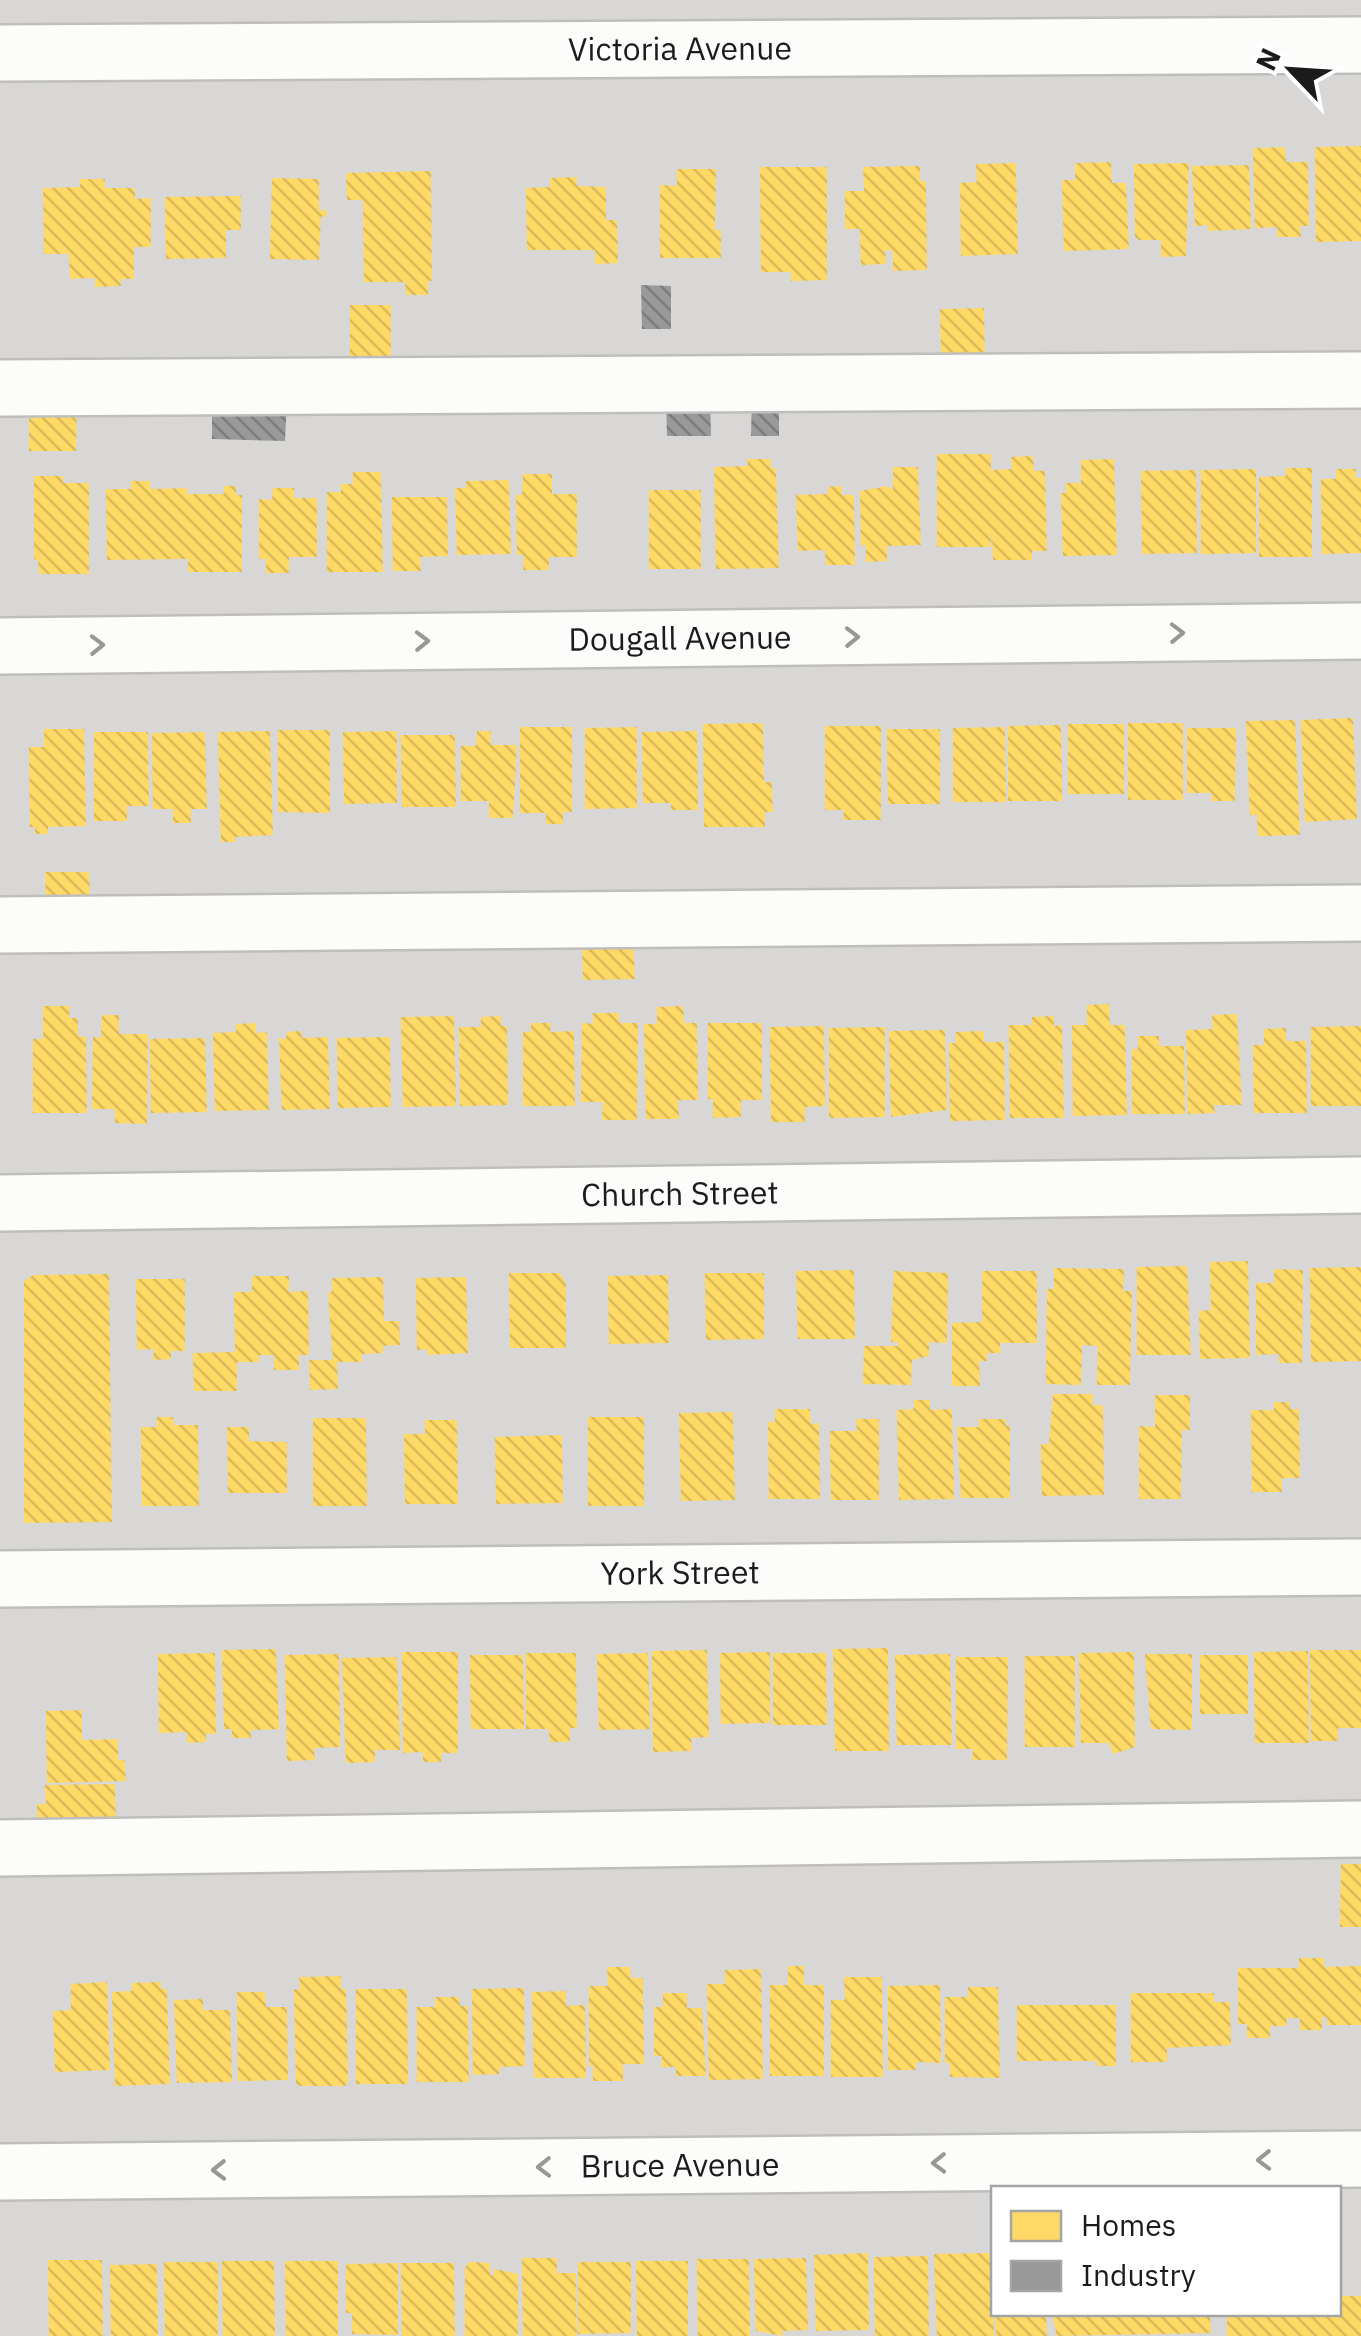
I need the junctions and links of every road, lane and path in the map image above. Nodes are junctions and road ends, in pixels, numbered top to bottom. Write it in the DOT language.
graph roads {
  1 [pos="1361,45"];
  2 [pos="0,53"];
  3 [pos="1361,380"];
  4 [pos="0,388"];
  5 [pos="1361,631"];
  6 [pos="0,646"];
  7 [pos="1361,914"];
  8 [pos="0,925"];
  9 [pos="1361,1185"];
  10 [pos="0,1203"];
  11 [pos="1361,1567"];
  12 [pos="0,1579"];
  13 [pos="1361,1829"];
  14 [pos="0,1848"];
  15 [pos="1361,2159"];
  16 [pos="0,2172"];
  1 -- 2 [label="street, Victoria Avenue"];
  3 -- 4 [label="street"];
  6 -- 5 [label="street, Dougall Avenue, one-way"];
  7 -- 8 [label="street"];
  9 -- 10 [label="street, Church Street"];
  11 -- 12 [label="street, York Street"];
  13 -- 14 [label="street"];
  15 -- 16 [label="street, Bruce Avenue, one-way"];
}
